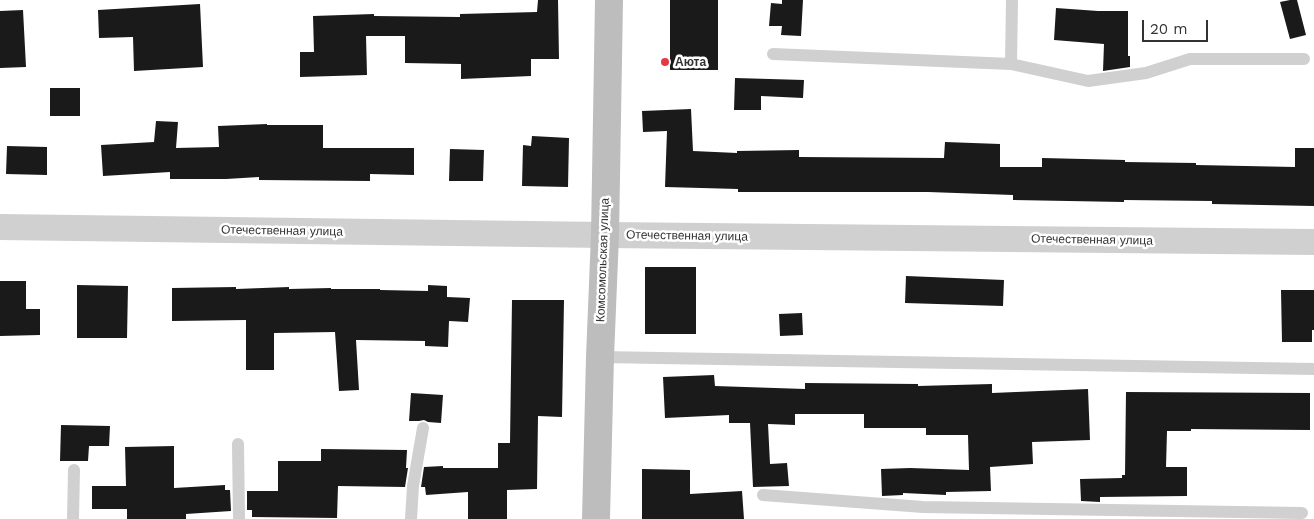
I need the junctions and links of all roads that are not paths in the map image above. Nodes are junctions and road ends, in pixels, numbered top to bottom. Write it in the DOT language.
graph roads {
  1 [pos="609,0"];
  2 [pos="1012,0"];
  3 [pos="772,54"];
  4 [pos="1304,59"];
  5 [pos="1011,64"];
  6 [pos="0,227"];
  7 [pos="605,235"];
  8 [pos="1314,242"];
  9 [pos="600,357"];
  10 [pos="1314,369"];
  11 [pos="423,428"];
  12 [pos="238,444"];
  13 [pos="74,470"];
  14 [pos="763,495"];
  15 [pos="1302,512"];
  16 [pos="923,513"];
  17 [pos="1189,515"];
  18 [pos="73,519"];
  19 [pos="239,519"];
  20 [pos="411,519"];
  21 [pos="596,519"];
  1 -- 7 [label="main road, Комсомольская улица"];
  2 -- 5 [label="lane"];
  3 -- 5 [label="lane"];
  4 -- 5 [label="lane"];
  6 -- 7 [label="street, Отечественная улица"];
  7 -- 8 [label="street, Отечественная улица"];
  7 -- 9 [label="main road, Комсомольская улица"];
  9 -- 10 [label="lane"];
  9 -- 21 [label="main road, Комсомольская улица"];
  11 -- 20 [label="lane"];
  12 -- 19 [label="lane"];
  13 -- 18 [label="lane"];
  14 -- 16 [label="lane"];
  15 -- 17 [label="lane"];
  16 -- 17 [label="lane"];
}
